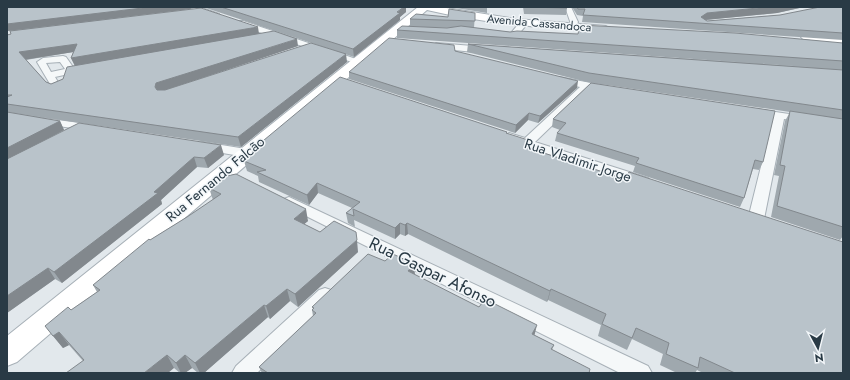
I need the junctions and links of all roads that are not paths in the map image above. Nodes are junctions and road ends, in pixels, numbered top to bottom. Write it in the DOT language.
graph roads {
  1 [pos="424,7"];
  2 [pos="428,7"];
  3 [pos="448,7"];
  4 [pos="568,7"];
  5 [pos="190,10"];
  6 [pos="574,22"];
  7 [pos="524,23"];
  8 [pos="276,34"];
  9 [pos="496,34"];
  10 [pos="252,38"];
  11 [pos="843,41"];
  12 [pos="312,46"];
  13 [pos="843,46"];
  14 [pos="495,50"];
  15 [pos="298,51"];
  16 [pos="474,58"];
  17 [pos="358,61"];
  18 [pos="96,66"];
  19 [pos="71,71"];
  20 [pos="49,75"];
  21 [pos="547,76"];
  22 [pos="587,86"];
  23 [pos="56,88"];
  24 [pos="620,91"];
  25 [pos="744,110"];
  26 [pos="779,115"];
  27 [pos="7,116"];
  28 [pos="843,125"];
  29 [pos="82,126"];
  30 [pos="106,130"];
  31 [pos="497,133"];
  32 [pos="62,138"];
  33 [pos="527,143"];
  34 [pos="191,144"];
  35 [pos="246,153"];
  36 [pos="224,171"];
  37 [pos="245,181"];
  38 [pos="653,185"];
  39 [pos="273,194"];
  40 [pos="741,214"];
  41 [pos="756,219"];
  42 [pos="770,224"];
  43 [pos="338,284"];
  44 [pos="7,353"];
  45 [pos="243,373"];
  46 [pos="641,373"];
  1 -- 17 [label="street, Rua Fernando Falcão"];
  2 -- 7 [label="street, Avenida Cassandoca"];
  3 -- 6 [label="street, Avenida Cassandoca"];
  4 -- 6 [label="street"];
  5 -- 8 [label="street"];
  6 -- 7 [label="street, Avenida Cassandoca"];
  7 -- 9 [label="street"];
  8 -- 10 [label="street"];
  8 -- 12 [label="street"];
  11 -- 13 [label="street"];
  12 -- 15 [label="street"];
  12 -- 17 [label="street"];
  14 -- 16 [label="street"];
  17 -- 35 [label="street, Rua Fernando Falcão"];
  18 -- 19 [label="street"];
  19 -- 20 [label="street"];
  19 -- 20 [label="street"];
  20 -- 23 [label="street"];
  21 -- 22 [label="street"];
  22 -- 24 [label="street"];
  22 -- 33 [label="street"];
  25 -- 26 [label="street"];
  26 -- 28 [label="street"];
  26 -- 41 [label="street"];
  27 -- 29 [label="street"];
  29 -- 30 [label="street"];
  29 -- 32 [label="street"];
  31 -- 33 [label="street, Rua Vladimir Jorge"];
  33 -- 38 [label="street, Rua Vladimir Jorge"];
  34 -- 35 [label="street"];
  35 -- 36 [label="street, Rua Fernando Falcão"];
  36 -- 37 [label="street"];
  36 -- 44 [label="street, Rua Fernando Falcão"];
  39 -- 46 [label="street, Rua Gaspar Afonso"];
  40 -- 41 [label="street"];
  41 -- 42 [label="street"];
  43 -- 45 [label="street"];
}
